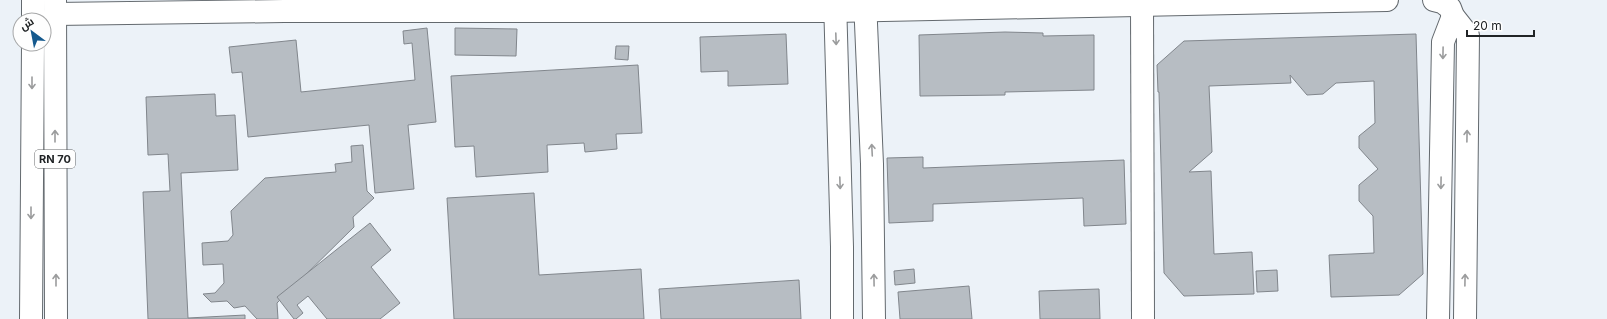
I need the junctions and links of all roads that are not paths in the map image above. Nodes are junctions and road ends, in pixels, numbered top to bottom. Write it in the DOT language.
graph roads {
  1 [pos="33,0"];
  2 [pos="1387,0"];
  3 [pos="1434,0"];
  4 [pos="835,5"];
  5 [pos="865,5"];
  6 [pos="1142,5"];
  7 [pos="55,7"];
  8 [pos="33,12"];
  9 [pos="1453,16"];
  10 [pos="33,52"];
  11 [pos="31,319"];
  12 [pos="56,319"];
  13 [pos="842,319"];
  14 [pos="874,319"];
  15 [pos="1143,319"];
  16 [pos="1438,319"];
  17 [pos="1465,319"];
  1 -- 8 [label="street"];
  2 -- 6 [label="street"];
  3 -- 9 [label="street"];
  4 -- 5 [label="street"];
  4 -- 7 [label="street"];
  4 -- 13 [label="street, one-way"];
  5 -- 6 [label="street"];
  14 -- 5 [label="street, one-way"];
  6 -- 15 [label="street"];
  12 -- 7 [label="street, RN 70, one-way"];
  9 -- 16 [label="street, one-way"];
  17 -- 9 [label="street, one-way"];
  10 -- 11 [label="street, RN 70, one-way"];
}
